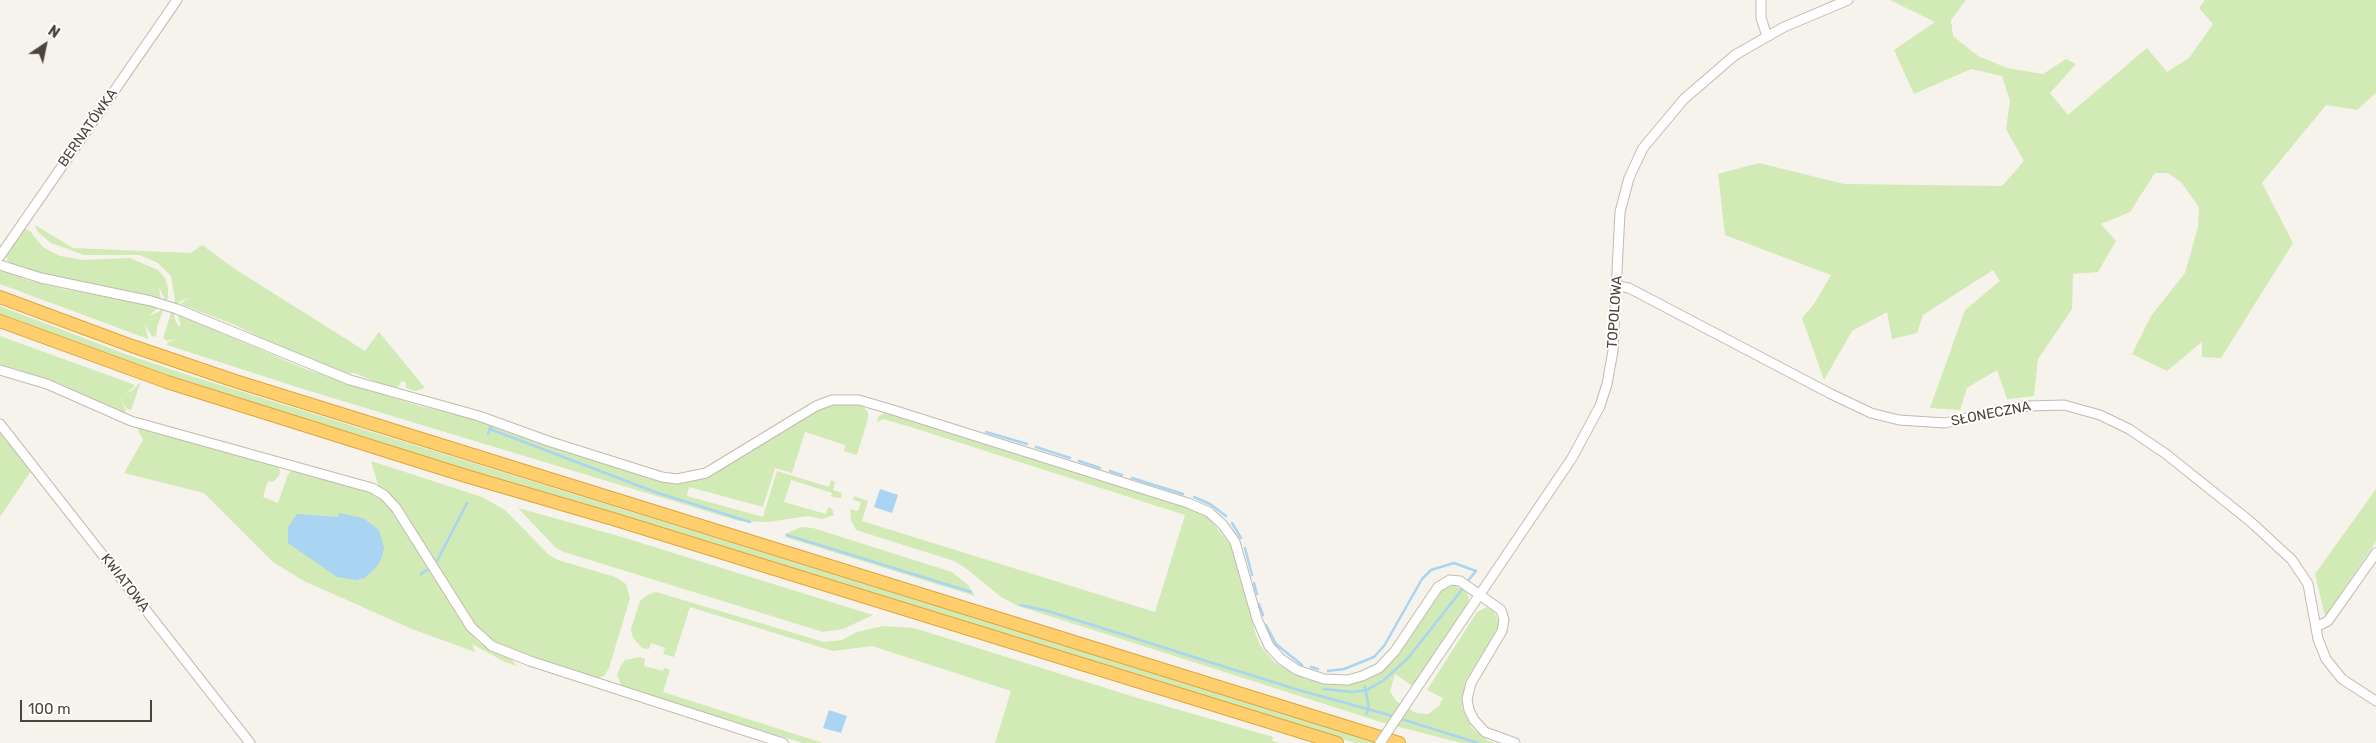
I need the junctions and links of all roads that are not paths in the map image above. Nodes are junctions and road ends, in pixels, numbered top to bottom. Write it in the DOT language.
graph roads {
  1 [pos="177,0"];
  2 [pos="1761,0"];
  3 [pos="1848,0"];
  4 [pos="1767,36"];
  5 [pos="0,256"];
  6 [pos="0,264"];
  7 [pos="1617,286"];
  8 [pos="0,296"];
  9 [pos="0,322"];
  10 [pos="0,370"];
  11 [pos="0,424"];
  12 [pos="2376,553"];
  13 [pos="1480,595"];
  14 [pos="2316,627"];
  15 [pos="2376,701"];
  16 [pos="250,743"];
  17 [pos="783,743"];
  18 [pos="1337,743"];
  19 [pos="1380,743"];
  20 [pos="1399,743"];
  21 [pos="1515,743"];
  1 -- 5 [label="street, BERNATÓWKA"];
  2 -- 4 [label="street"];
  3 -- 4 [label="street, TOPOLOWA"];
  4 -- 7 [label="street, TOPOLOWA"];
  6 -- 13 [label="street"];
  7 -- 13 [label="street, TOPOLOWA"];
  7 -- 14 [label="street, SŁONECZNA"];
  8 -- 20 [label="highway"];
  9 -- 18 [label="highway"];
  10 -- 17 [label="street"];
  11 -- 16 [label="street, KWIATOWA"];
  12 -- 14 [label="street"];
  13 -- 19 [label="street, TOPOLOWA, bridge"];
  13 -- 21 [label="street"];
  14 -- 15 [label="street, SŁONECZNA"];
}
